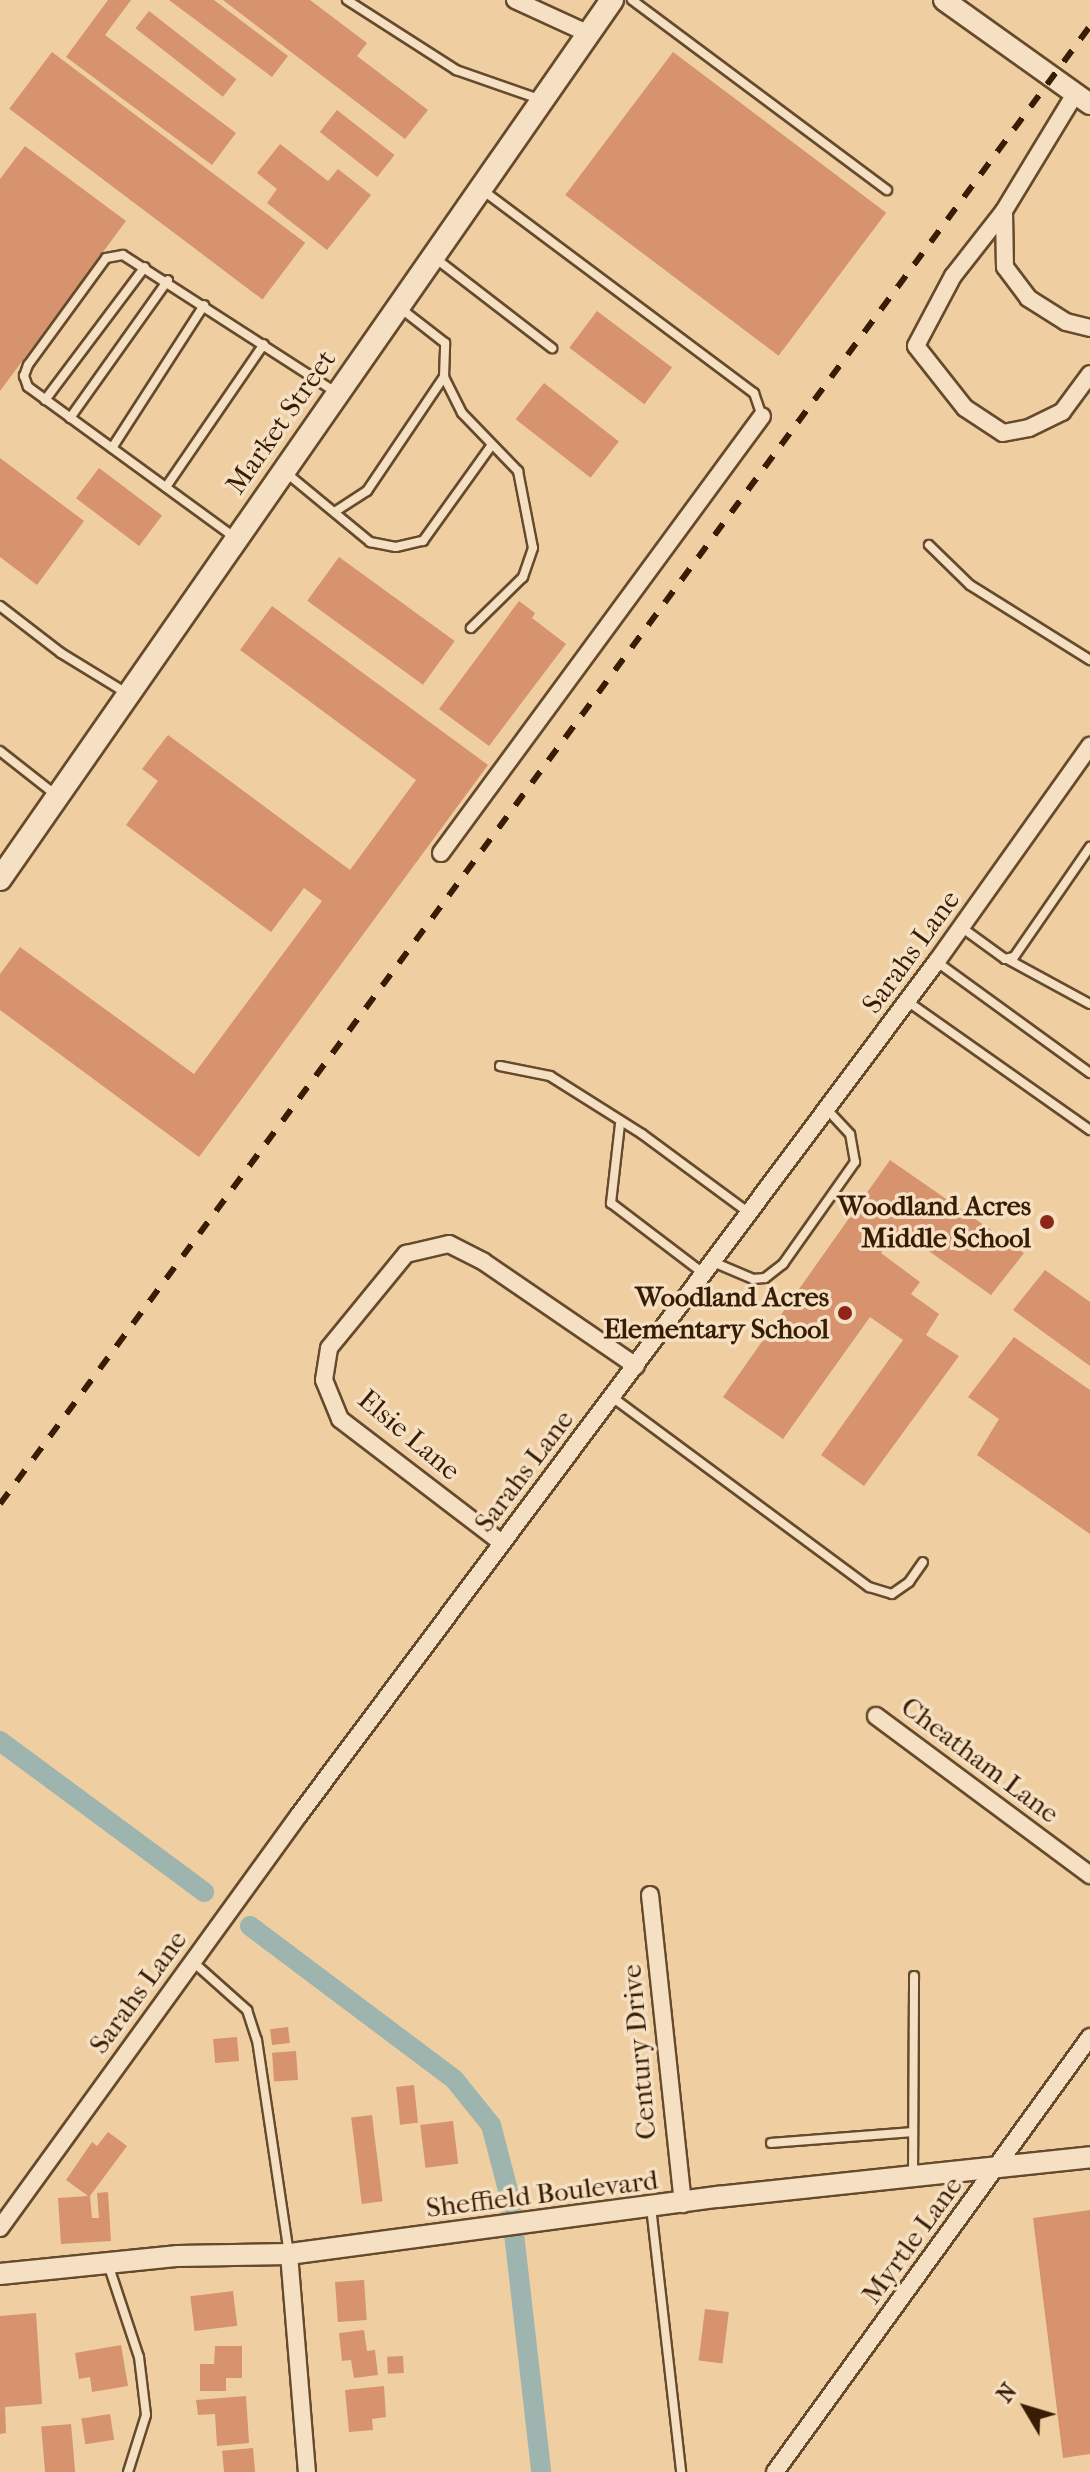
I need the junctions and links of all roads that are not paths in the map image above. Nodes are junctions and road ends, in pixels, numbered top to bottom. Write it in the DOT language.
graph roads {
  1 [pos="347,0"];
  2 [pos="515,0"];
  3 [pos="612,0"];
  4 [pos="632,0"];
  5 [pos="944,0"];
  6 [pos="589,34"];
  7 [pos="1082,99"];
  8 [pos="543,101"];
  9 [pos="481,189"];
  10 [pos="887,190"];
  11 [pos="1004,211"];
  12 [pos="435,257"];
  13 [pos="145,267"];
  14 [pos="168,280"];
  15 [pos="204,305"];
  16 [pos="398,306"];
  17 [pos="1090,328"];
  18 [pos="264,344"];
  19 [pos="552,348"];
  20 [pos="1090,374"];
  21 [pos="444,377"];
  22 [pos="338,393"];
  23 [pos="45,400"];
  24 [pos="762,416"];
  25 [pos="70,418"];
  26 [pos="491,446"];
  27 [pos="112,448"];
  28 [pos="284,470"];
  29 [pos="166,487"];
  30 [pos="336,511"];
  31 [pos="237,538"];
  32 [pos="929,545"];
  33 [pos="0,606"];
  34 [pos="471,628"];
  35 [pos="1090,660"];
  36 [pos="129,694"];
  37 [pos="0,751"];
  38 [pos="1087,756"];
  39 [pos="58,796"];
  40 [pos="1090,847"];
  41 [pos="441,853"];
  42 [pos="0,879"];
  43 [pos="961,927"];
  44 [pos="1009,960"];
  45 [pos="937,961"];
  46 [pos="907,1001"];
  47 [pos="1090,1004"];
  48 [pos="500,1066"];
  49 [pos="1090,1073"];
  50 [pos="827,1109"];
  51 [pos="620,1124"];
  52 [pos="1090,1130"];
  53 [pos="749,1214"];
  54 [pos="708,1268"];
  55 [pos="636,1366"];
  56 [pos="612,1397"];
  57 [pos="502,1543"];
  58 [pos="923,1562"];
  59 [pos="876,1716"];
  60 [pos="1090,1875"];
  61 [pos="650,1895"];
  62 [pos="192,1961"];
  63 [pos="914,1976"];
  64 [pos="1090,2037"];
  65 [pos="913,2132"];
  66 [pos="771,2143"];
  67 [pos="1090,2157"];
  68 [pos="996,2169"];
  69 [pos="913,2178"];
  70 [pos="683,2204"];
  71 [pos="651,2207"];
  72 [pos="0,2228"];
  73 [pos="289,2254"];
  74 [pos="108,2263"];
  75 [pos="0,2274"];
  76 [pos="128,2472"];
  77 [pos="307,2472"];
  78 [pos="681,2472"];
  79 [pos="775,2472"];
  1 -- 8 [label="lane"];
  2 -- 6 [label="street"];
  3 -- 6 [label="main road, Market Street"];
  4 -- 10 [label="lane"];
  5 -- 7 [label="street"];
  6 -- 8 [label="main road, Market Street"];
  7 -- 11 [label="street"];
  8 -- 9 [label="main road, Market Street"];
  9 -- 12 [label="main road, Market Street"];
  9 -- 24 [label="lane"];
  11 -- 17 [label="street"];
  11 -- 20 [label="street"];
  12 -- 16 [label="main road, Market Street"];
  12 -- 19 [label="lane"];
  13 -- 14 [label="lane"];
  13 -- 23 [label="lane"];
  13 -- 23 [label="lane"];
  14 -- 15 [label="lane"];
  14 -- 25 [label="lane"];
  15 -- 18 [label="lane"];
  15 -- 27 [label="lane"];
  16 -- 21 [label="lane"];
  16 -- 22 [label="main road, Market Street"];
  18 -- 22 [label="lane"];
  18 -- 29 [label="lane"];
  21 -- 26 [label="lane"];
  21 -- 30 [label="lane"];
  22 -- 28 [label="main road, Market Street"];
  23 -- 25 [label="lane"];
  24 -- 41 [label="street"];
  25 -- 27 [label="lane"];
  26 -- 30 [label="lane"];
  26 -- 34 [label="lane"];
  27 -- 29 [label="lane"];
  28 -- 30 [label="lane"];
  28 -- 31 [label="main road, Market Street"];
  29 -- 31 [label="lane"];
  31 -- 36 [label="main road, Market Street"];
  32 -- 35 [label="lane"];
  33 -- 36 [label="lane"];
  36 -- 39 [label="main road, Market Street"];
  37 -- 39 [label="lane"];
  38 -- 43 [label="street, Sarahs Lane"];
  39 -- 42 [label="main road, Market Street"];
  40 -- 44 [label="lane"];
  43 -- 44 [label="lane"];
  43 -- 45 [label="street, Sarahs Lane"];
  44 -- 47 [label="lane"];
  45 -- 46 [label="street, Sarahs Lane"];
  45 -- 49 [label="lane"];
  46 -- 50 [label="street, Sarahs Lane"];
  46 -- 52 [label="lane"];
  48 -- 51 [label="lane"];
  50 -- 53 [label="street, Sarahs Lane"];
  50 -- 54 [label="lane"];
  51 -- 53 [label="lane"];
  51 -- 54 [label="lane"];
  53 -- 54 [label="street, Sarahs Lane"];
  54 -- 55 [label="street, Sarahs Lane"];
  55 -- 56 [label="street, Sarahs Lane"];
  55 -- 57 [label="street, Elsie Lane"];
  56 -- 57 [label="street, Sarahs Lane"];
  56 -- 58 [label="lane"];
  57 -- 62 [label="street, Sarahs Lane"];
  59 -- 60 [label="street, Cheatham Lane"];
  61 -- 70 [label="street, Century Drive"];
  62 -- 72 [label="street, Sarahs Lane"];
  62 -- 73 [label="lane"];
  63 -- 65 [label="lane"];
  64 -- 68 [label="street, Myrtle Lane"];
  65 -- 66 [label="lane"];
  65 -- 69 [label="lane"];
  67 -- 68 [label="street, Sheffield Boulevard"];
  68 -- 69 [label="street, Sheffield Boulevard"];
  68 -- 79 [label="street, Myrtle Lane"];
  69 -- 70 [label="street, Sheffield Boulevard"];
  70 -- 71 [label="street, Sheffield Boulevard"];
  71 -- 73 [label="street, Sheffield Boulevard"];
  71 -- 78 [label="lane"];
  73 -- 74 [label="street, Sheffield Boulevard"];
  73 -- 77 [label="street"];
  74 -- 75 [label="street, Sheffield Boulevard"];
  74 -- 76 [label="lane"];
}
